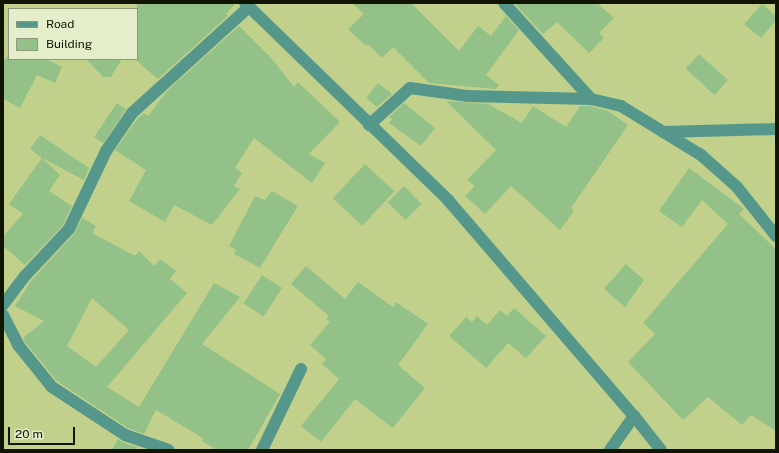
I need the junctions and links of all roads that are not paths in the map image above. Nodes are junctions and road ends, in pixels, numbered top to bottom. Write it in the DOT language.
graph roads {
  1 [pos="504,3"];
  2 [pos="247,5"];
  3 [pos="591,99"];
  4 [pos="369,125"];
  5 [pos="776,129"];
  6 [pos="663,132"];
  7 [pos="776,236"];
  8 [pos="3,305"];
  9 [pos="3,315"];
  10 [pos="301,369"];
  11 [pos="634,416"];
  12 [pos="169,450"];
  13 [pos="262,450"];
  14 [pos="610,450"];
  15 [pos="660,450"];
  1 -- 3 [label="street"];
  2 -- 4 [label="street"];
  2 -- 8 [label="street"];
  3 -- 4 [label="street"];
  3 -- 6 [label="street"];
  4 -- 11 [label="street"];
  5 -- 6 [label="street"];
  6 -- 7 [label="street"];
  9 -- 12 [label="street"];
  10 -- 13 [label="street"];
  11 -- 14 [label="street"];
  11 -- 15 [label="street"];
}
